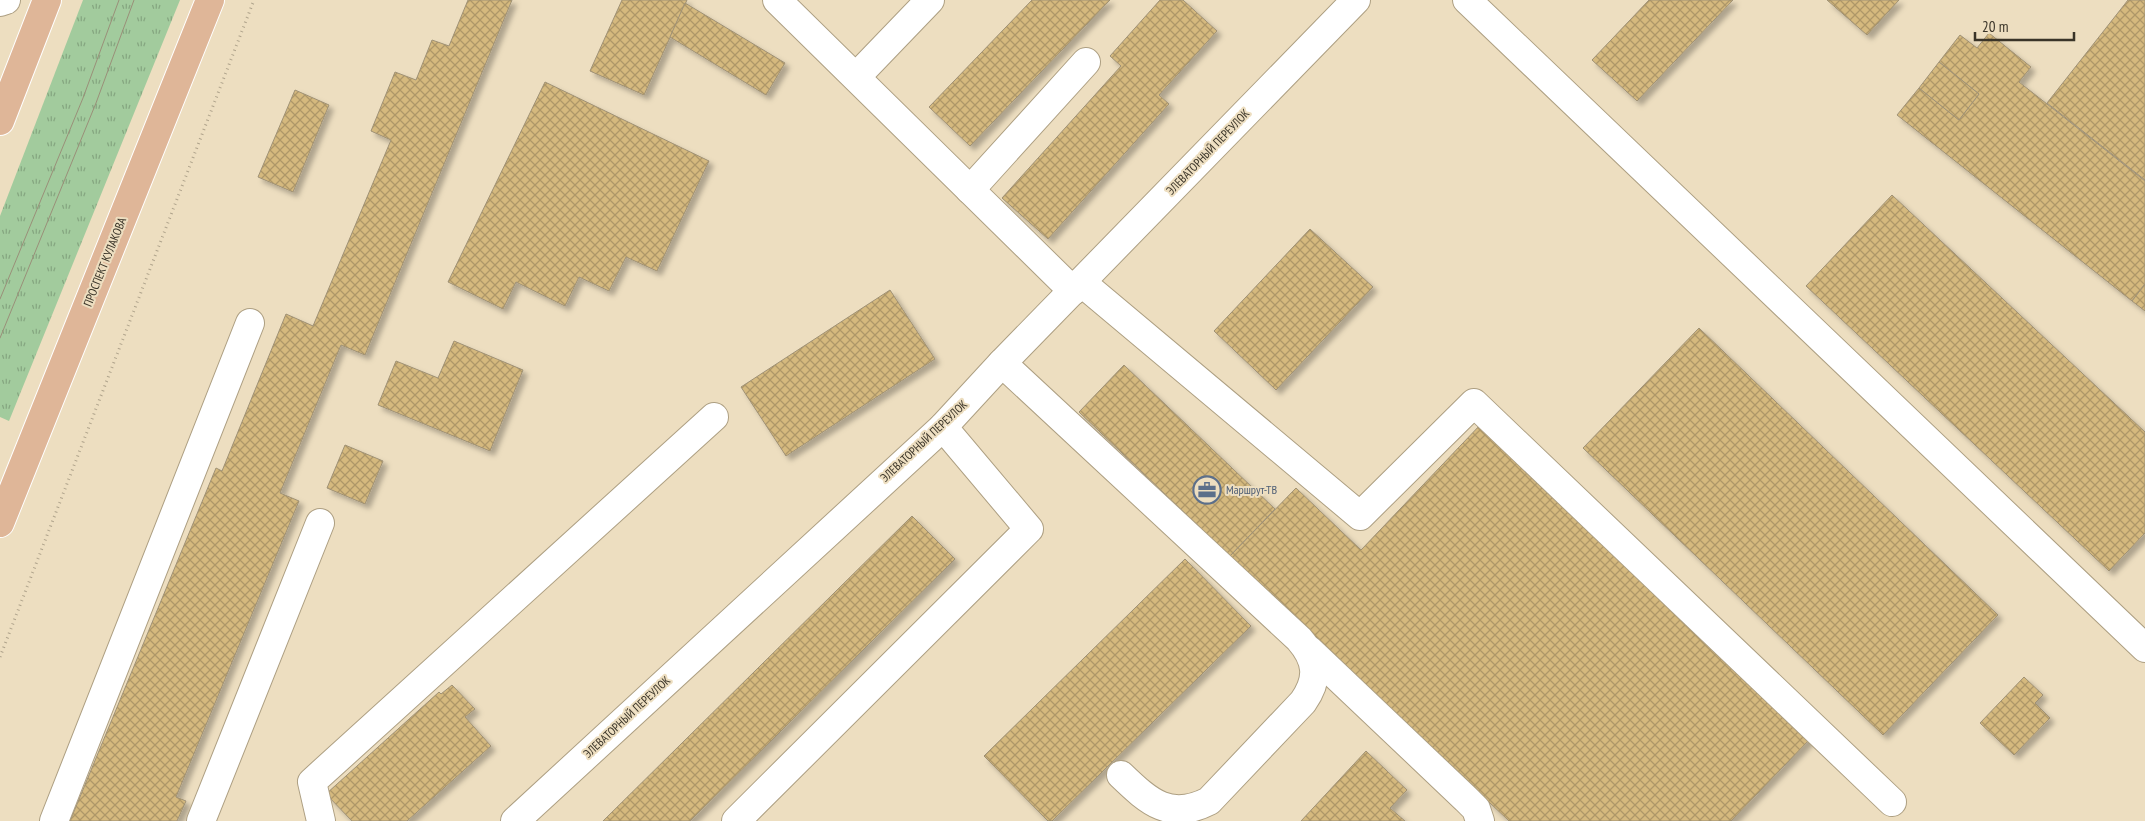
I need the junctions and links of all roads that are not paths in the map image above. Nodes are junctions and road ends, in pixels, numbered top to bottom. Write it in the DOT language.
graph roads {
  1 [pos="6,0"];
  2 [pos="47,0"];
  3 [pos="210,0"];
  4 [pos="777,0"];
  5 [pos="930,0"];
  6 [pos="1356,0"];
  7 [pos="1467,0"];
  8 [pos="0,2"];
  9 [pos="1086,62"];
  10 [pos="856,77"];
  11 [pos="0,121"];
  12 [pos="970,190"];
  13 [pos="1077,286"];
  14 [pos="250,323"];
  15 [pos="1002,363"];
  16 [pos="714,417"];
  17 [pos="943,427"];
  18 [pos="320,523"];
  19 [pos="0,524"];
  20 [pos="2145,648"];
  21 [pos="1309,650"];
  22 [pos="1303,702"];
  23 [pos="1364,702"];
  24 [pos="1121,775"];
  25 [pos="1892,802"];
  26 [pos="54,821"];
  27 [pos="200,821"];
  28 [pos="321,821"];
  29 [pos="515,821"];
  30 [pos="736,821"];
  31 [pos="1480,821"];
  1 -- 8 [label="street"];
  2 -- 11 [label="main road"];
  3 -- 19 [label="main road, ПРОСПЕКТ КУЛАКОВА"];
  4 -- 10 [label="street"];
  5 -- 10 [label="street"];
  6 -- 13 [label="street, ЭЛЕВАТОРНЫЙ ПЕРЕУЛОК"];
  7 -- 20 [label="street"];
  9 -- 12 [label="street"];
  10 -- 12 [label="street"];
  12 -- 13 [label="street"];
  13 -- 15 [label="street, ЭЛЕВАТОРНЫЙ ПЕРЕУЛОК"];
  13 -- 25 [label="street"];
  14 -- 26 [label="street"];
  15 -- 17 [label="street, ЭЛЕВАТОРНЫЙ ПЕРЕУЛОК"];
  15 -- 21 [label="street"];
  16 -- 28 [label="street"];
  17 -- 29 [label="street, ЭЛЕВАТОРНЫЙ ПЕРЕУЛОК"];
  17 -- 30 [label="street"];
  18 -- 27 [label="street"];
  21 -- 22 [label="street"];
  21 -- 23 [label="street"];
  22 -- 23 [label="street"];
  22 -- 24 [label="street"];
  23 -- 31 [label="street"];
}
